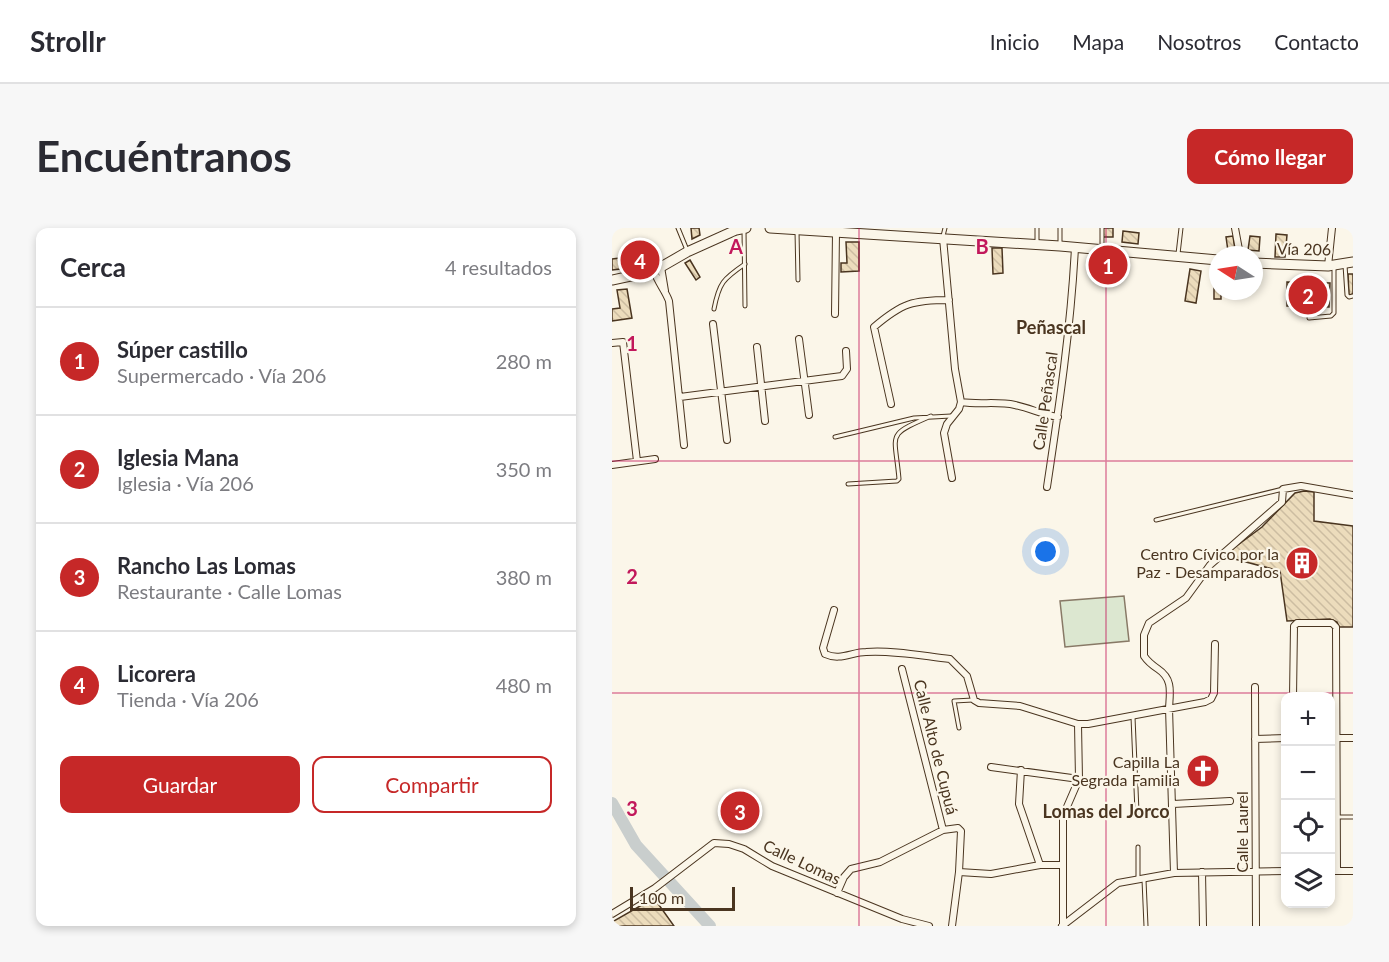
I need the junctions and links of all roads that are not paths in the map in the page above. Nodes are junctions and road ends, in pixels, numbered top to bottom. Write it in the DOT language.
graph roads {
  1 [pos="678,228"];
  2 [pos="770,228"];
  3 [pos="1037,228"];
  4 [pos="1060,228"];
  5 [pos="1102,228"];
  6 [pos="1181,228"];
  7 [pos="1235,228"];
  8 [pos="1332,228"];
  9 [pos="740,229"];
  10 [pos="797,230"];
  11 [pos="850,230"];
  12 [pos="871,231"];
  13 [pos="836,232"];
  14 [pos="944,233"];
  15 [pos="1037,244"];
  16 [pos="1060,246"];
  17 [pos="1238,246"];
  18 [pos="1075,247"];
  19 [pos="1102,249"];
  20 [pos="687,252"];
  21 [pos="1178,256"];
  22 [pos="1209,259"];
  23 [pos="1263,263"];
  24 [pos="1349,263"];
  25 [pos="745,264"];
  26 [pos="1331,266"];
  27 [pos="657,269"];
  28 [pos="612,280"];
  29 [pos="798,280"];
  30 [pos="1353,296"];
  31 [pos="949,300"];
  32 [pos="745,306"];
  33 [pos="714,309"];
  34 [pos="835,314"];
  35 [pos="1309,318"];
  36 [pos="713,324"];
  37 [pos="799,339"];
  38 [pos="612,343"];
  39 [pos="757,347"];
  40 [pos="846,351"];
  41 [pos="805,382"];
  42 [pos="762,387"];
  43 [pos="720,393"];
  44 [pos="680,397"];
  45 [pos="962,402"];
  46 [pos="891,404"];
  47 [pos="808,415"];
  48 [pos="931,416"];
  49 [pos="953,416"];
  50 [pos="1058,417"];
  51 [pos="765,421"];
  52 [pos="835,437"];
  53 [pos="727,440"];
  54 [pos="684,445"];
  55 [pos="655,459"];
  56 [pos="637,462"];
  57 [pos="612,465"];
  58 [pos="952,478"];
  59 [pos="848,484"];
  60 [pos="1047,487"];
  61 [pos="1283,489"];
  62 [pos="1353,495"];
  63 [pos="1156,520"];
  64 [pos="834,610"];
  65 [pos="1215,644"];
  66 [pos="902,669"];
  67 [pos="1254,687"];
  68 [pos="1293,692"];
  69 [pos="1334,692"];
  70 [pos="974,700"];
  71 [pos="1169,708"];
  72 [pos="1133,717"];
  73 [pos="1078,724"];
  74 [pos="958,729"];
  75 [pos="1256,738"];
  76 [pos="1281,738"];
  77 [pos="1335,738"];
  78 [pos="1353,738"];
  79 [pos="1333,746"];
  80 [pos="992,767"];
  81 [pos="1021,770"];
  82 [pos="1079,779"];
  83 [pos="1230,801"];
  84 [pos="1173,804"];
  85 [pos="1137,812"];
  86 [pos="1337,817"];
  87 [pos="1353,817"];
  88 [pos="943,830"];
  89 [pos="1138,847"];
  90 [pos="1335,854"];
  91 [pos="1040,865"];
  92 [pos="1063,865"];
  93 [pos="1256,871"];
  94 [pos="1281,871"];
  95 [pos="1335,871"];
  96 [pos="959,872"];
  97 [pos="1202,872"];
  98 [pos="1353,872"];
  99 [pos="1174,873"];
  100 [pos="1141,878"];
  101 [pos="837,893"];
  102 [pos="612,914"];
  103 [pos="929,926"];
  104 [pos="952,926"];
  105 [pos="1062,926"];
  106 [pos="1146,926"];
  107 [pos="1203,926"];
  108 [pos="1256,926"];
  1 -- 20 [label="lane"];
  2 -- 10 [label="main road"];
  3 -- 15 [label="lane"];
  4 -- 16 [label="lane"];
  5 -- 19 [label="lane"];
  6 -- 21 [label="lane"];
  7 -- 17 [label="street"];
  8 -- 26 [label="street"];
  9 -- 20 [label="main road"];
  9 -- 25 [label="lane"];
  10 -- 13 [label="main road"];
  10 -- 29 [label="lane"];
  11 -- 12 [label="main road"];
  11 -- 13 [label="main road"];
  12 -- 14 [label="main road"];
  13 -- 34 [label="street"];
  14 -- 15 [label="main road"];
  14 -- 31 [label="street"];
  15 -- 16 [label="main road"];
  16 -- 18 [label="main road"];
  18 -- 19 [label="main road"];
  18 -- 50 [label="street, Calle Peñascal"];
  19 -- 21 [label="main road"];
  20 -- 27 [label="main road"];
  21 -- 22 [label="main road"];
  23 -- 26 [label="main road, Vía 206"];
  24 -- 26 [label="main road, Vía 206"];
  24 -- 30 [label="lane"];
  25 -- 32 [label="lane"];
  25 -- 33 [label="lane"];
  26 -- 35 [label="lane"];
  27 -- 28 [label="main road"];
  27 -- 44 [label="street"];
  31 -- 45 [label="street"];
  31 -- 46 [label="street"];
  36 -- 43 [label="street"];
  37 -- 41 [label="street"];
  38 -- 56 [label="street"];
  39 -- 42 [label="street"];
  40 -- 41 [label="street"];
  41 -- 42 [label="street"];
  41 -- 47 [label="street"];
  42 -- 43 [label="street"];
  42 -- 51 [label="street"];
  43 -- 44 [label="street"];
  43 -- 53 [label="street"];
  44 -- 54 [label="street"];
  45 -- 49 [label="street"];
  45 -- 50 [label="street"];
  48 -- 49 [label="lane"];
  48 -- 52 [label="lane"];
  48 -- 59 [label="lane"];
  49 -- 58 [label="street"];
  50 -- 60 [label="street, Calle Peñascal"];
  55 -- 56 [label="street"];
  56 -- 57 [label="street"];
  61 -- 62 [label="street"];
  61 -- 63 [label="lane"];
  61 -- 71 [label="street"];
  64 -- 70 [label="street"];
  65 -- 71 [label="street"];
  66 -- 88 [label="street, Calle Alto de Cupuá"];
  67 -- 75 [label="street, Calle Laurel"];
  68 -- 69 [label="street"];
  70 -- 73 [label="street"];
  70 -- 74 [label="lane"];
  71 -- 72 [label="street"];
  71 -- 84 [label="street"];
  72 -- 73 [label="street"];
  72 -- 85 [label="lane"];
  73 -- 82 [label="street"];
  75 -- 76 [label="street"];
  75 -- 93 [label="street, Calle Laurel"];
  77 -- 78 [label="street"];
  79 -- 86 [label="street"];
  80 -- 81 [label="street"];
  81 -- 82 [label="street"];
  81 -- 91 [label="street"];
  82 -- 92 [label="street"];
  83 -- 84 [label="street"];
  84 -- 99 [label="street"];
  86 -- 87 [label="lane"];
  86 -- 90 [label="street"];
  88 -- 96 [label="street"];
  88 -- 101 [label="street"];
  89 -- 100 [label="lane"];
  91 -- 92 [label="street"];
  91 -- 96 [label="street"];
  92 -- 105 [label="street"];
  93 -- 94 [label="street"];
  93 -- 97 [label="street"];
  93 -- 108 [label="street, Calle Laurel"];
  95 -- 98 [label="street"];
  96 -- 104 [label="street"];
  97 -- 99 [label="street"];
  97 -- 107 [label="street"];
  99 -- 100 [label="street"];
  100 -- 105 [label="street"];
  100 -- 106 [label="lane"];
  101 -- 102 [label="street, Calle Lomas"];
  101 -- 103 [label="street, Calle Lomas"];
}
